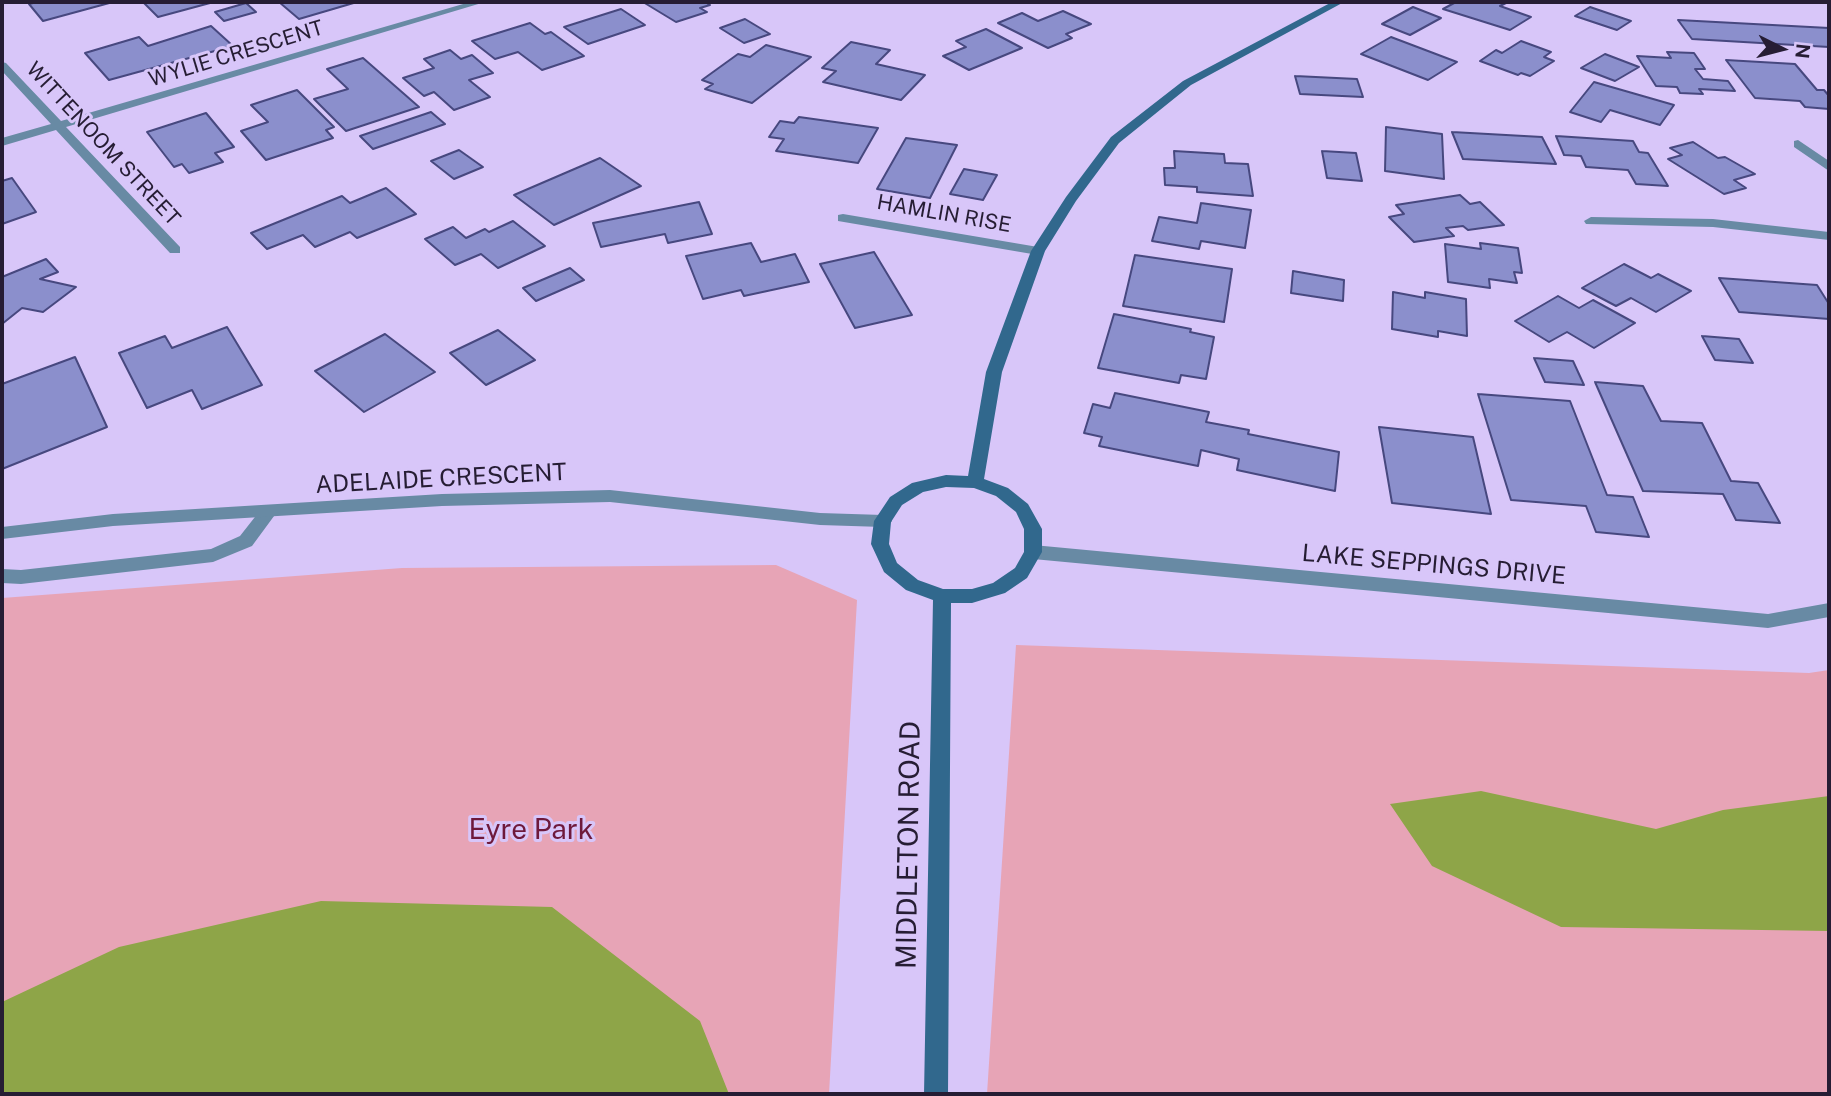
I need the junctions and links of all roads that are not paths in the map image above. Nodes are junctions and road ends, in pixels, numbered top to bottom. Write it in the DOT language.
graph roads {
  1 [pos="480,2"];
  2 [pos="1339,2"];
  3 [pos="2,65"];
  4 [pos="61,126"];
  5 [pos="2,142"];
  6 [pos="1797,144"];
  7 [pos="1829,167"];
  8 [pos="843,218"];
  9 [pos="1591,221"];
  10 [pos="1829,236"];
  11 [pos="175,250"];
  12 [pos="1038,251"];
  13 [pos="975,482"];
  14 [pos="268,512"];
  15 [pos="883,521"];
  16 [pos="2,533"];
  17 [pos="1033,552"];
  18 [pos="2,576"];
  19 [pos="942,596"];
  20 [pos="1829,610"];
  21 [pos="936,1094"];
  1 -- 4 [label="street, WYLIE CRESCENT"];
  2 -- 12 [label="main road"];
  3 -- 4 [label="street, WITTENOOM STREET"];
  4 -- 5 [label="street, WYLIE CRESCENT"];
  4 -- 11 [label="street, WITTENOOM STREET"];
  6 -- 7 [label="street"];
  8 -- 12 [label="street, HAMLIN RISE"];
  9 -- 10 [label="street"];
  12 -- 13 [label="main road"];
  13 -- 15 [label="main road"];
  13 -- 17 [label="main road"];
  14 -- 15 [label="street, ADELAIDE CRESCENT"];
  14 -- 16 [label="street, ADELAIDE CRESCENT"];
  14 -- 18 [label="street"];
  15 -- 19 [label="main road"];
  17 -- 19 [label="main road"];
  17 -- 20 [label="street, LAKE SEPPINGS DRIVE"];
  19 -- 21 [label="main road, MIDDLETON ROAD"];
}
